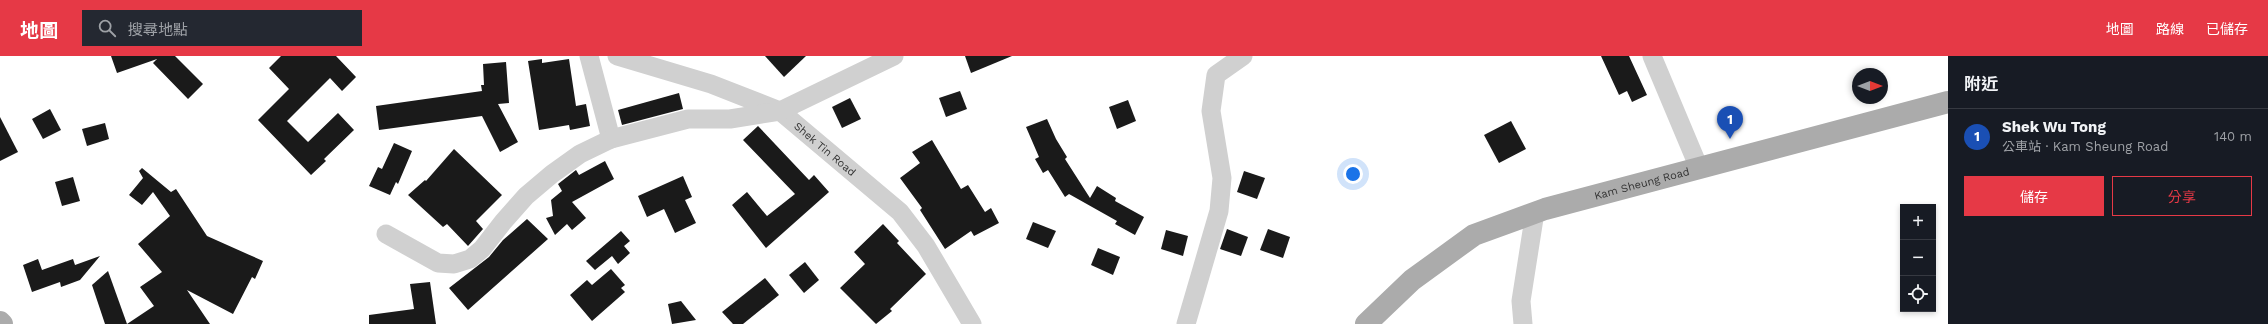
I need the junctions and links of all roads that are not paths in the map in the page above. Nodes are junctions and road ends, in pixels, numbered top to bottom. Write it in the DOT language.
graph roads {
  1 [pos="589,56"];
  2 [pos="617,56"];
  3 [pos="894,56"];
  4 [pos="1243,56"];
  5 [pos="1652,56"];
  6 [pos="1948,102"];
  7 [pos="780,111"];
  8 [pos="611,139"];
  9 [pos="1699,168"];
  10 [pos="1535,212"];
  11 [pos="386,234"];
  12 [pos="0,322"];
  13 [pos="2,324"];
  14 [pos="972,324"];
  15 [pos="1186,324"];
  16 [pos="1366,324"];
  17 [pos="1523,324"];
  1 -- 8 [label="street"];
  2 -- 7 [label="street, Shek Tin Road"];
  3 -- 7 [label="street"];
  4 -- 15 [label="street"];
  5 -- 9 [label="street"];
  6 -- 9 [label="main road, Kam Sheung Road"];
  7 -- 8 [label="street"];
  7 -- 14 [label="street, Shek Tin Road"];
  8 -- 11 [label="street"];
  9 -- 10 [label="main road, Kam Sheung Road"];
  10 -- 16 [label="main road, Kam Sheung Road"];
  10 -- 17 [label="street"];
  12 -- 13 [label="main road"];
}
